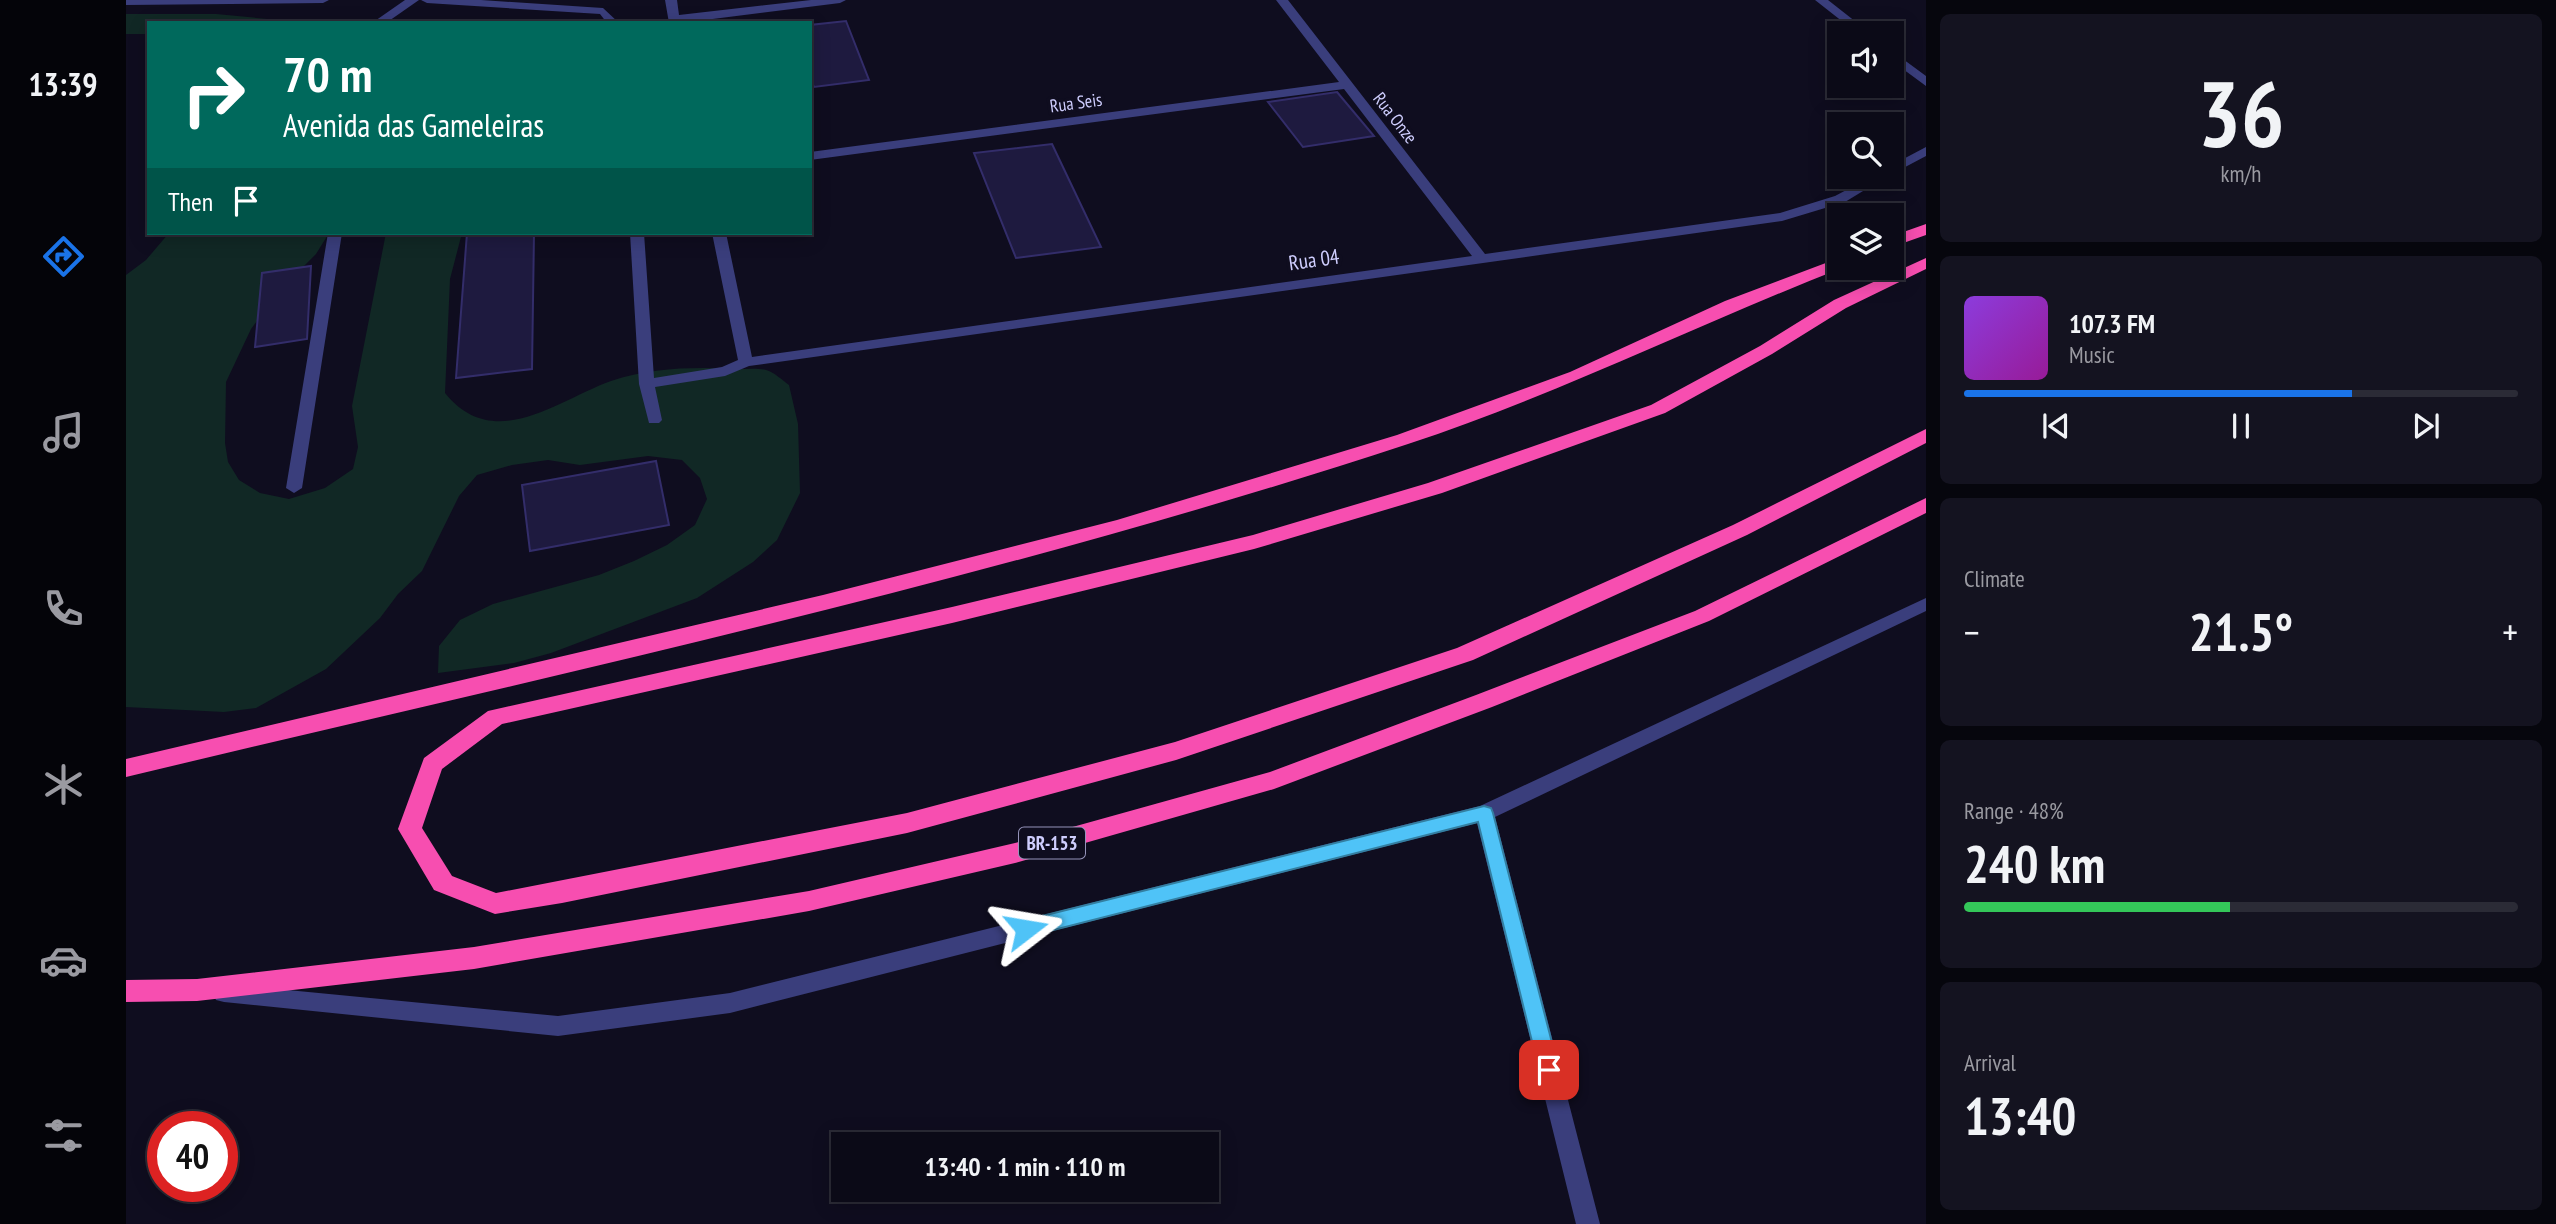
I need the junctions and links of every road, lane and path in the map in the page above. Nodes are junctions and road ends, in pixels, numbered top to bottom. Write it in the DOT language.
graph roads {
  1 [pos="323,0"];
  2 [pos="413,0"];
  3 [pos="427,0"];
  4 [pos="671,0"];
  5 [pos="840,0"];
  6 [pos="1282,0"];
  7 [pos="1821,0"];
  8 [pos="126,2"];
  9 [pos="381,21"];
  10 [pos="611,21"];
  11 [pos="675,21"];
  12 [pos="1848,21"];
  13 [pos="1904,65"];
  14 [pos="1926,82"];
  15 [pos="1347,85"];
  16 [pos="1926,151"];
  17 [pos="812,156"];
  18 [pos="1904,163"];
  19 [pos="1857,189"];
  20 [pos="1926,229"];
  21 [pos="335,235"];
  22 [pos="638,235"];
  23 [pos="719,235"];
  24 [pos="1904,237"];
  25 [pos="1481,258"];
  26 [pos="1926,263"];
  27 [pos="1827,268"];
  28 [pos="746,362"];
  29 [pos="647,384"];
  30 [pos="654,420"];
  31 [pos="1926,435"];
  32 [pos="293,488"];
  33 [pos="1926,505"];
  34 [pos="1926,604"];
  35 [pos="126,768"];
  36 [pos="1484,813"];
  37 [pos="197,990"];
  38 [pos="126,991"];
  39 [pos="1588,1224"];
  1 -- 8 [label="street"];
  2 -- 9 [label="street"];
  3 -- 10 [label="street"];
  4 -- 11 [label="street"];
  5 -- 11 [label="street"];
  6 -- 15 [label="street, Rua Onze"];
  7 -- 12 [label="street"];
  13 -- 14 [label="street"];
  15 -- 17 [label="street, Rua Seis"];
  15 -- 25 [label="street, Rua Onze"];
  16 -- 18 [label="street"];
  19 -- 25 [label="street, Rua 04"];
  20 -- 24 [label="highway"];
  21 -- 32 [label="street"];
  22 -- 29 [label="street"];
  23 -- 28 [label="street"];
  25 -- 28 [label="street, Rua 04"];
  26 -- 31 [label="highway"];
  27 -- 35 [label="highway"];
  28 -- 29 [label="street, Rua 04"];
  29 -- 30 [label="street"];
  33 -- 37 [label="highway, BR-153"];
  34 -- 36 [label="street"];
  36 -- 37 [label="street"];
  36 -- 39 [label="street"];
  37 -- 38 [label="highway, BR-153"];
}
